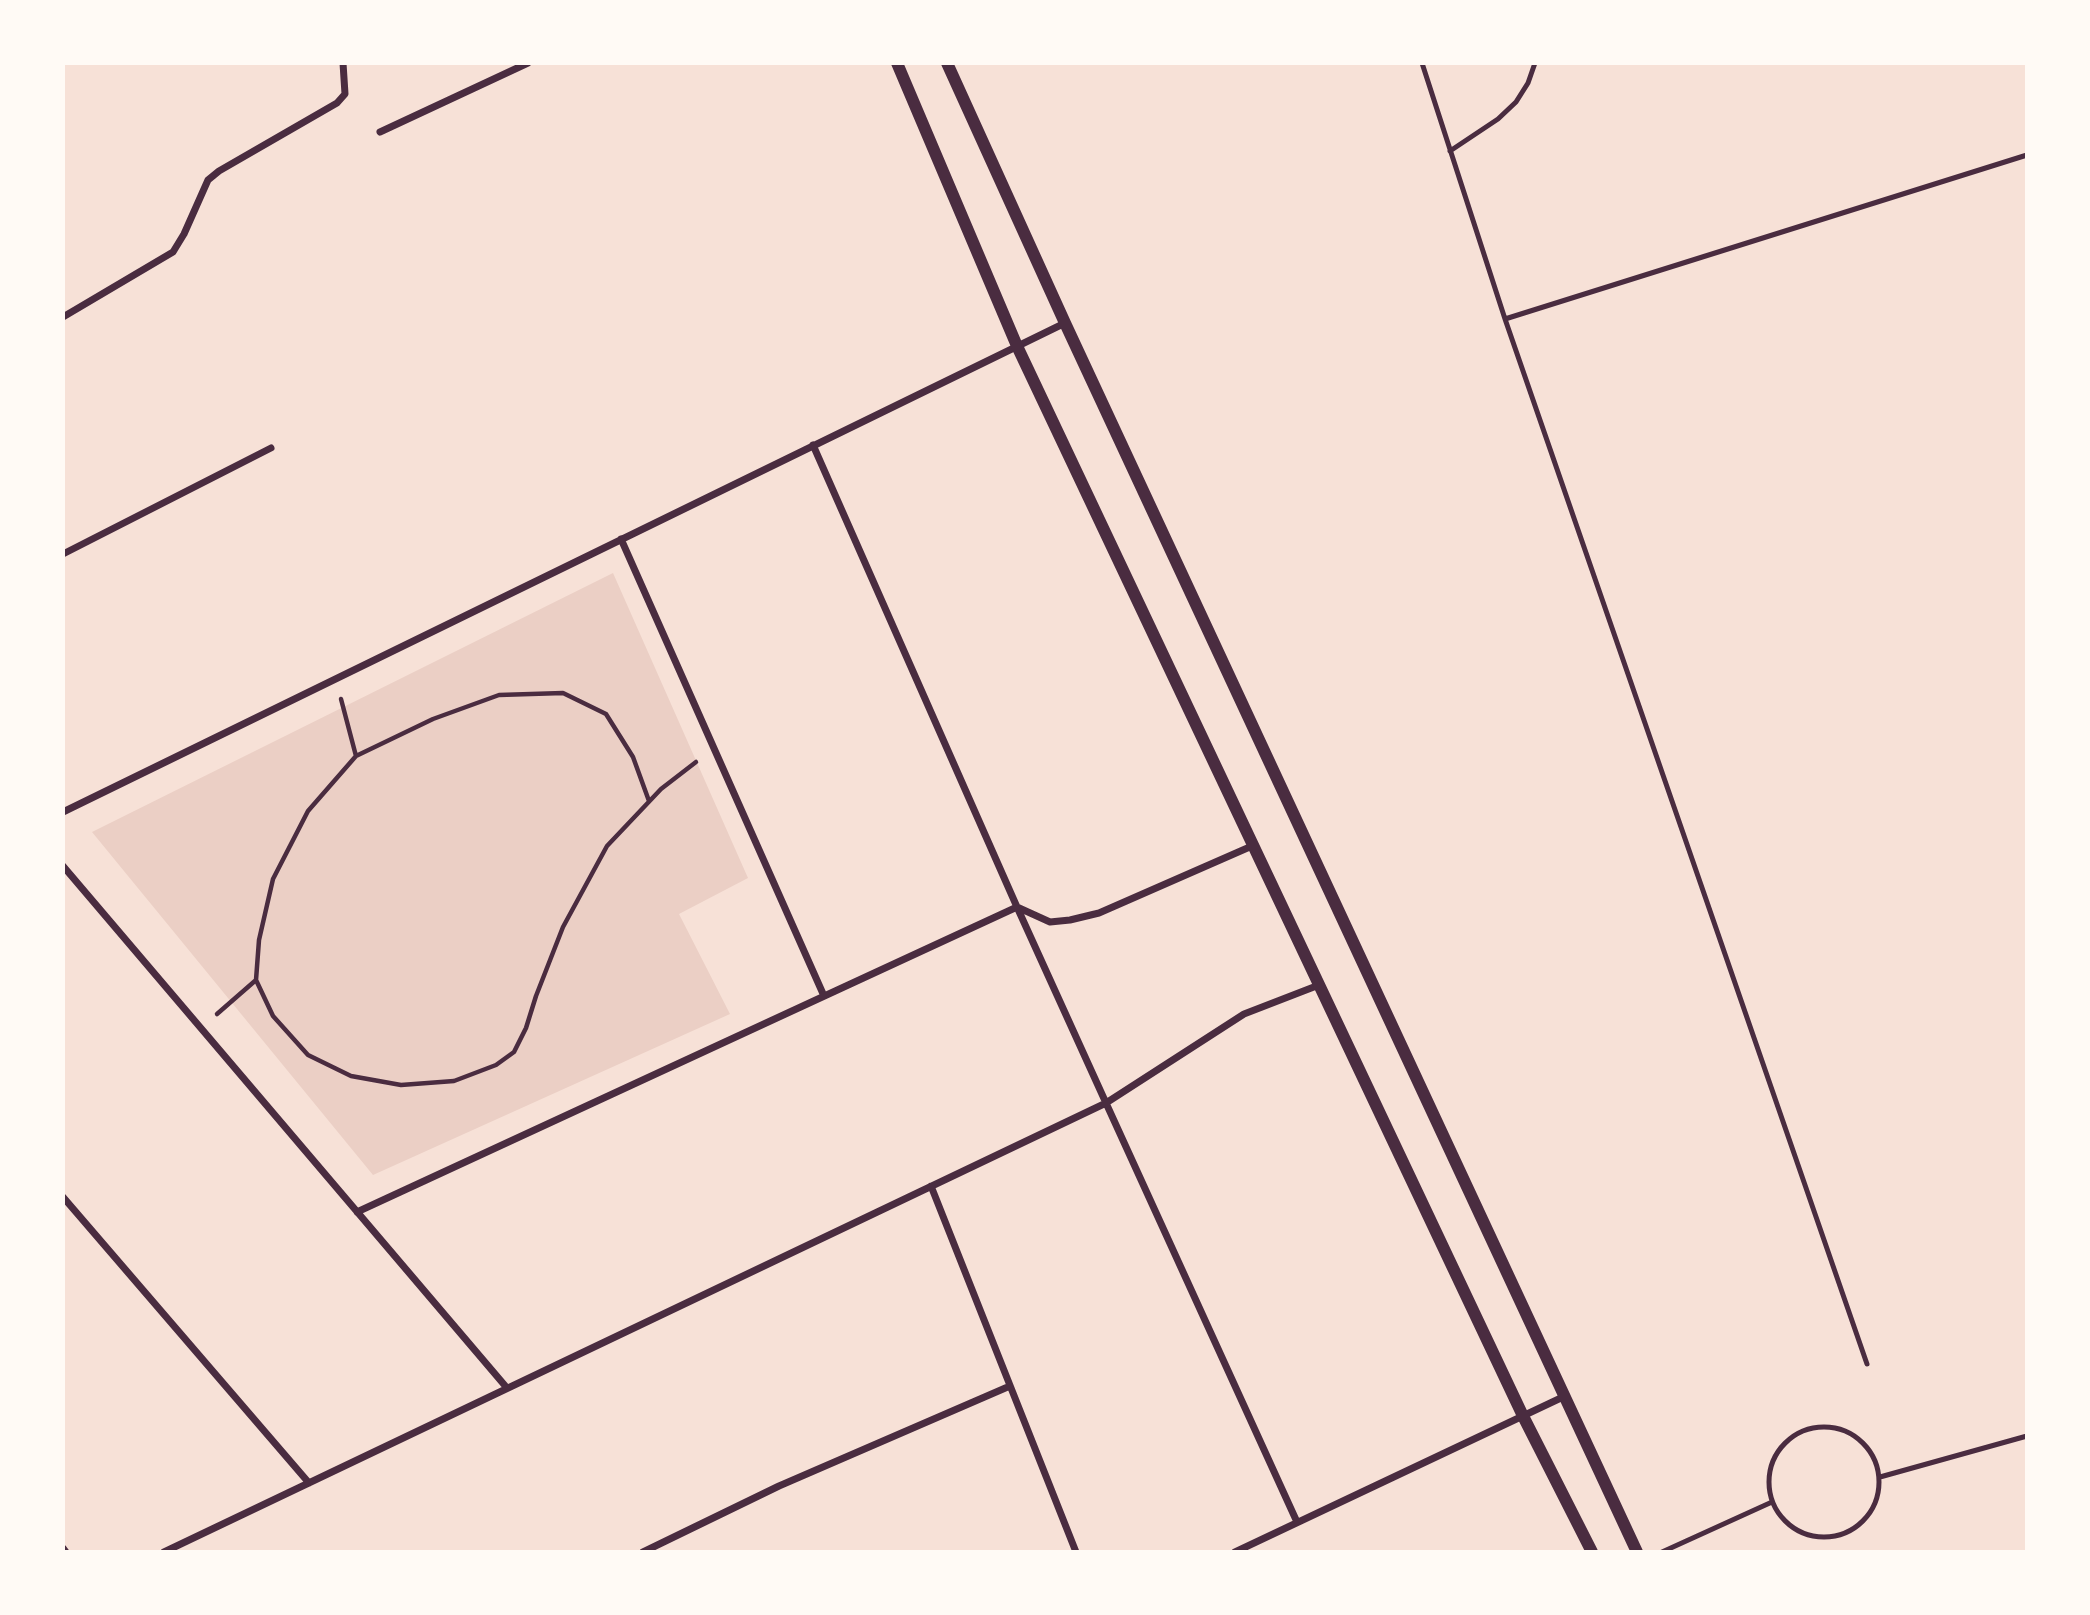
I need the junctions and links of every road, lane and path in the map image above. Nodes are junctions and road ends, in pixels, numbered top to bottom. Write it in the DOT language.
graph roads {
  1 [pos="343,63"];
  2 [pos="528,63"];
  3 [pos="897,63"];
  4 [pos="947,63"];
  5 [pos="1422,63"];
  6 [pos="1535,63"];
  7 [pos="380,131"];
  8 [pos="1450,151"];
  9 [pos="2027,155"];
  10 [pos="63,317"];
  11 [pos="1505,319"];
  12 [pos="1065,323"];
  13 [pos="1017,346"];
  14 [pos="813,445"];
  15 [pos="271,448"];
  16 [pos="621,539"];
  17 [pos="63,554"];
  18 [pos="336,678"];
  19 [pos="714,749"];
  20 [pos="356,756"];
  21 [pos="649,801"];
  22 [pos="63,812"];
  23 [pos="1252,846"];
  24 [pos="63,866"];
  25 [pos="1017,907"];
  26 [pos="256,981"];
  27 [pos="1319,985"];
  28 [pos="824,996"];
  29 [pos="200,1028"];
  30 [pos="1106,1103"];
  31 [pos="931,1186"];
  32 [pos="63,1197"];
  33 [pos="357,1212"];
  34 [pos="1867,1364"];
  35 [pos="1010,1386"];
  36 [pos="507,1388"];
  37 [pos="1563,1397"];
  38 [pos="1523,1416"];
  39 [pos="2027,1436"];
  40 [pos="1880,1477"];
  41 [pos="309,1483"];
  42 [pos="1772,1502"];
  43 [pos="1297,1522"];
  44 [pos="164,1552"];
  45 [pos="643,1552"];
  46 [pos="1076,1552"];
  47 [pos="1235,1552"];
  48 [pos="1592,1552"];
  49 [pos="1637,1552"];
  50 [pos="1662,1552"];
  1 -- 10 [label="street"];
  2 -- 7 [label="street"];
  3 -- 13 [label="street"];
  4 -- 12 [label="street"];
  5 -- 8 [label="lane"];
  6 -- 8 [label="lane"];
  8 -- 11 [label="lane"];
  9 -- 11 [label="lane"];
  11 -- 34 [label="lane"];
  12 -- 13 [label="street"];
  12 -- 37 [label="street"];
  13 -- 14 [label="street"];
  13 -- 23 [label="street"];
  14 -- 16 [label="street"];
  14 -- 25 [label="street"];
  15 -- 17 [label="street"];
  16 -- 18 [label="street"];
  16 -- 19 [label="street"];
  18 -- 20 [label="path"];
  18 -- 22 [label="street"];
  19 -- 21 [label="path"];
  19 -- 28 [label="street"];
  20 -- 21 [label="path"];
  20 -- 26 [label="path"];
  21 -- 26 [label="path"];
  23 -- 25 [label="street"];
  23 -- 27 [label="street"];
  24 -- 29 [label="street"];
  25 -- 28 [label="street"];
  25 -- 30 [label="street"];
  26 -- 29 [label="path"];
  27 -- 30 [label="street"];
  27 -- 38 [label="street"];
  28 -- 33 [label="street"];
  29 -- 33 [label="street"];
  30 -- 31 [label="street"];
  30 -- 43 [label="street"];
  31 -- 35 [label="street"];
  31 -- 36 [label="street"];
  32 -- 41 [label="street"];
  33 -- 36 [label="street"];
  35 -- 45 [label="street"];
  35 -- 46 [label="street"];
  36 -- 41 [label="street"];
  37 -- 38 [label="street"];
  37 -- 49 [label="street"];
  38 -- 43 [label="street"];
  38 -- 48 [label="street"];
  39 -- 40 [label="lane"];
  40 -- 42 [label="lane"];
  40 -- 42 [label="lane"];
  41 -- 44 [label="street"];
  42 -- 50 [label="lane"];
  43 -- 47 [label="street"];
}
